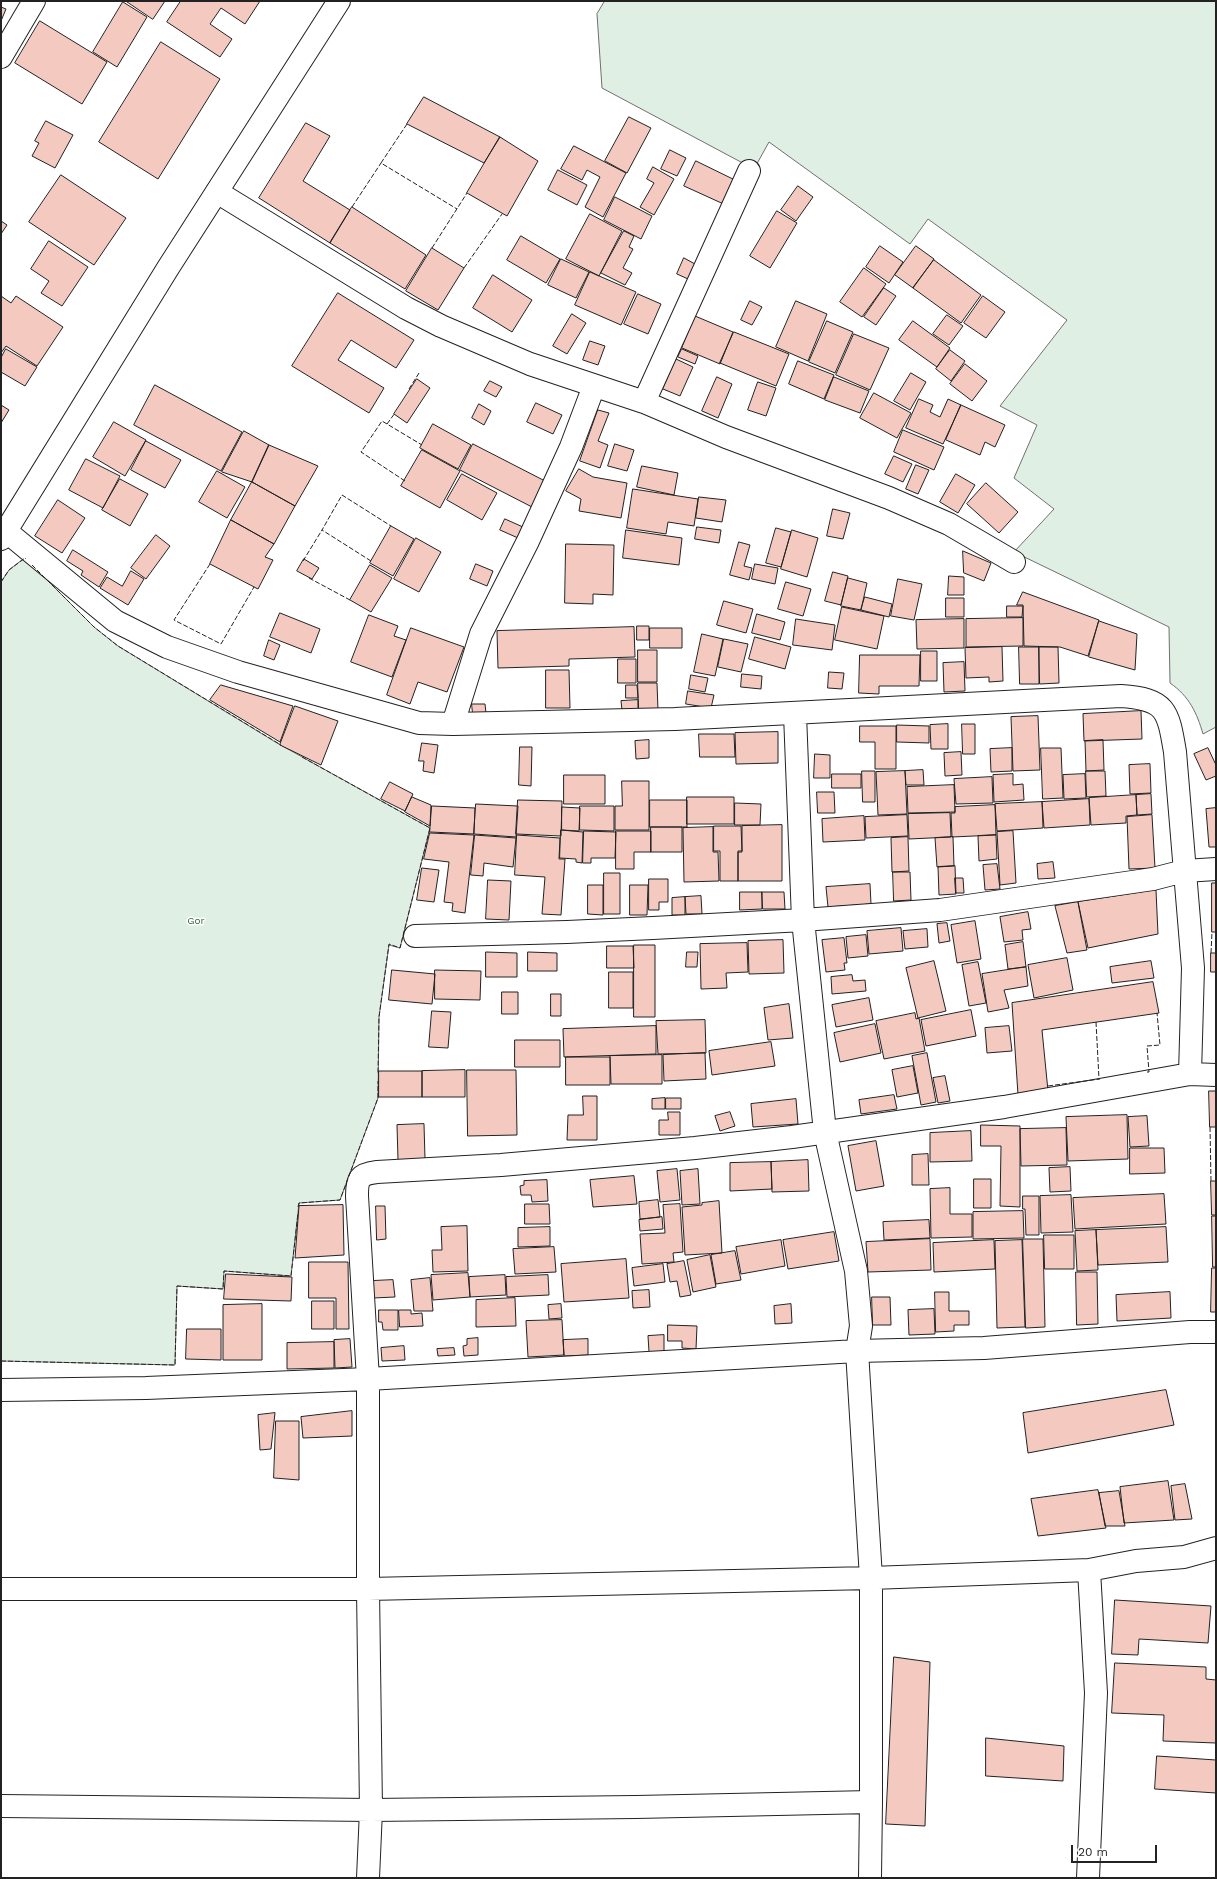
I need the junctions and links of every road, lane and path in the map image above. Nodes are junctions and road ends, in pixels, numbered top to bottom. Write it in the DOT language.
graph roads {
  1 [pos="34,1"];
  2 [pos="339,1"];
  3 [pos="1,57"];
  4 [pos="749,171"];
  5 [pos="216,192"];
  6 [pos="594,386"];
  7 [pos="644,402"];
  8 [pos="4,536"];
  9 [pos="1014,562"];
  10 [pos="795,714"];
  11 [pos="453,724"];
  12 [pos="1184,870"];
  13 [pos="1216,870"];
  14 [pos="803,920"];
  15 [pos="415,936"];
  16 [pos="1190,1074"];
  17 [pos="1216,1075"];
  18 [pos="825,1132"];
  19 [pos="1216,1332"];
  20 [pos="857,1351"];
  21 [pos="368,1379"];
  22 [pos="1,1390"];
  23 [pos="1216,1548"];
  24 [pos="1089,1570"];
  25 [pos="871,1578"];
  26 [pos="1,1589"];
  27 [pos="368,1589"];
  28 [pos="872,1802"];
  29 [pos="1,1806"];
  30 [pos="371,1810"];
  31 [pos="368,1878"];
  32 [pos="870,1878"];
  33 [pos="1088,1878"];
  1 -- 3 [label="street"];
  2 -- 5 [label="street"];
  4 -- 7 [label="street"];
  5 -- 6 [label="street"];
  5 -- 8 [label="street"];
  6 -- 7 [label="street"];
  6 -- 11 [label="street"];
  7 -- 9 [label="street"];
  8 -- 11 [label="street"];
  10 -- 11 [label="street"];
  10 -- 12 [label="street"];
  10 -- 14 [label="street"];
  12 -- 13 [label="street"];
  12 -- 14 [label="street"];
  12 -- 16 [label="street"];
  14 -- 15 [label="street"];
  14 -- 18 [label="street"];
  16 -- 17 [label="street"];
  16 -- 18 [label="street"];
  18 -- 20 [label="street"];
  18 -- 21 [label="street"];
  19 -- 20 [label="street"];
  20 -- 21 [label="street"];
  20 -- 25 [label="street"];
  21 -- 22 [label="street"];
  21 -- 27 [label="street"];
  23 -- 24 [label="street"];
  24 -- 25 [label="street"];
  24 -- 33 [label="street"];
  25 -- 27 [label="street"];
  25 -- 28 [label="street"];
  26 -- 27 [label="street"];
  27 -- 30 [label="street"];
  28 -- 30 [label="street"];
  28 -- 32 [label="street"];
  29 -- 30 [label="street"];
  30 -- 31 [label="street"];
}
